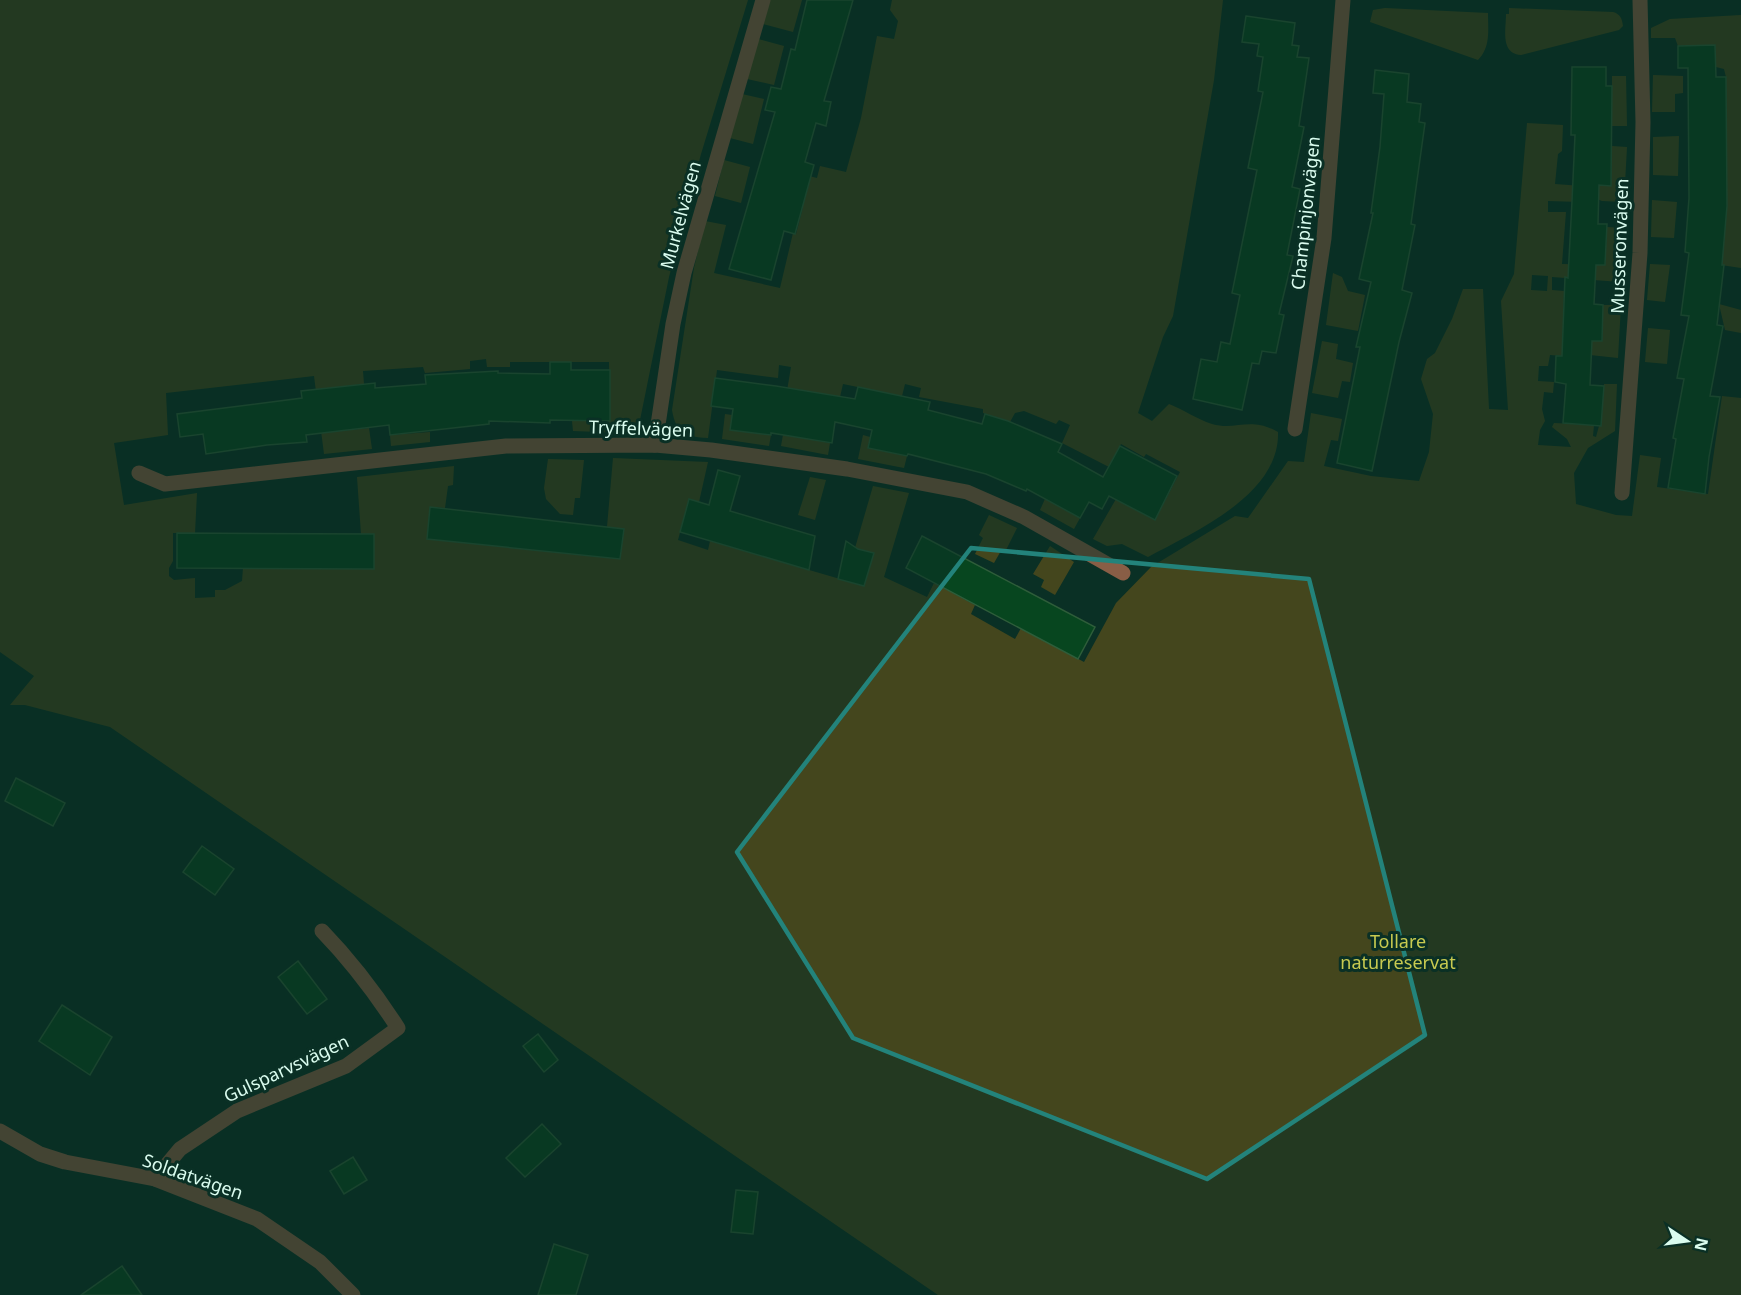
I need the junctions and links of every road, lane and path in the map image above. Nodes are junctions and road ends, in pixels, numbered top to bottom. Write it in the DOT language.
graph roads {
  1 [pos="763,0"];
  2 [pos="1343,0"];
  3 [pos="1641,0"];
  4 [pos="1295,429"];
  5 [pos="656,445"];
  6 [pos="139,472"];
  7 [pos="1622,493"];
  8 [pos="1123,573"];
  9 [pos="322,931"];
  10 [pos="0,1131"];
  11 [pos="155,1179"];
  12 [pos="353,1295"];
  1 -- 5 [label="street, Murkelvägen"];
  2 -- 4 [label="street, Champinjonvägen"];
  3 -- 7 [label="street, Musseronvägen"];
  5 -- 6 [label="street, Tryffelvägen"];
  5 -- 8 [label="street, Tryffelvägen"];
  9 -- 11 [label="street, Gulsparvsvägen"];
  10 -- 11 [label="street, Soldatvägen"];
  11 -- 12 [label="street, Soldatvägen"];
}
